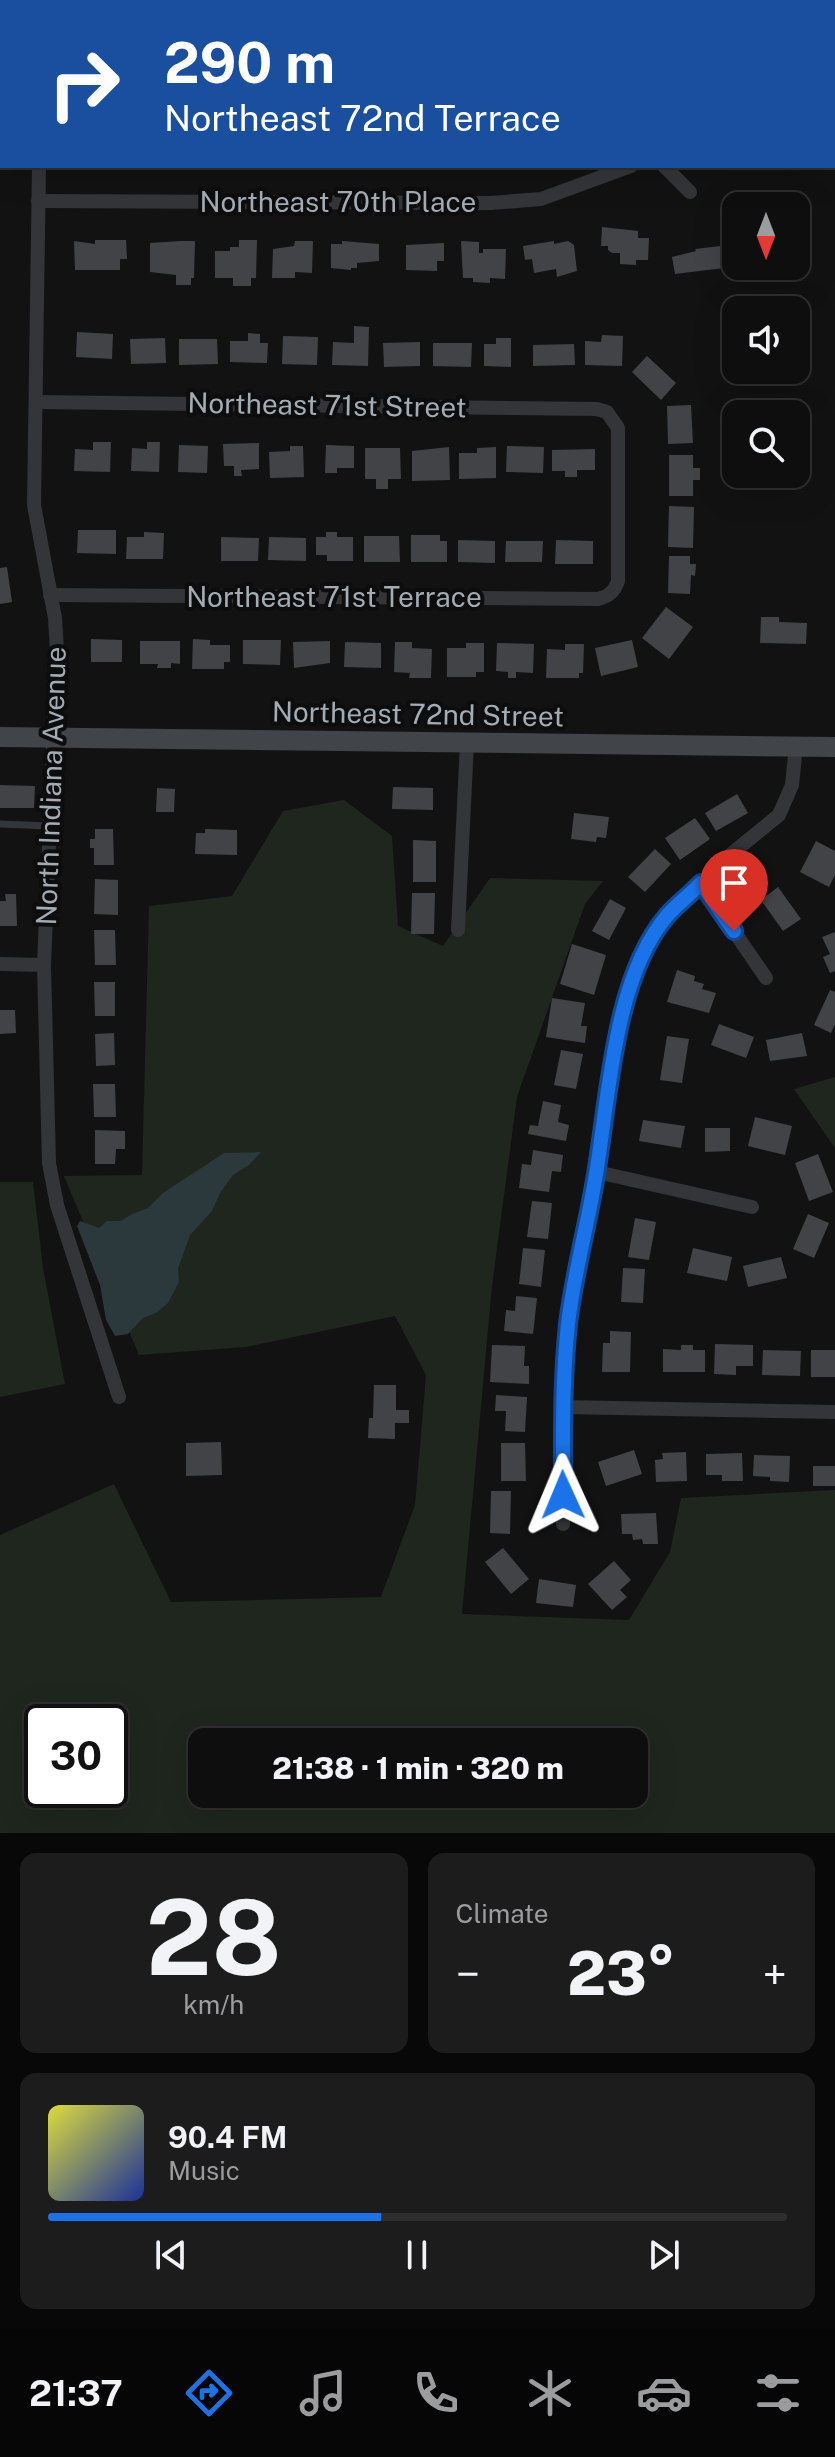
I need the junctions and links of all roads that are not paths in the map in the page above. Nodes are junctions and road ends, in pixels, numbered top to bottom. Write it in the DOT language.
graph roads {
  1 [pos="39,168"];
  2 [pos="626,168"];
  3 [pos="666,168"];
  4 [pos="690,192"];
  5 [pos="38,201"];
  6 [pos="36,402"];
  7 [pos="614,590"];
  8 [pos="50,595"];
  9 [pos="0,737"];
  10 [pos="54,738"];
  11 [pos="467,742"];
  12 [pos="796,746"];
  13 [pos="835,747"];
  14 [pos="0,824"];
  15 [pos="50,826"];
  16 [pos="701,883"];
  17 [pos="458,930"];
  18 [pos="0,964"];
  19 [pos="44,965"];
  20 [pos="766,978"];
  21 [pos="597,1172"];
  22 [pos="752,1207"];
  23 [pos="119,1397"];
  24 [pos="562,1407"];
  25 [pos="835,1412"];
  26 [pos="563,1524"];
  1 -- 5 [label="street, North Indiana Avenue"];
  2 -- 5 [label="street, Northeast 70th Place"];
  3 -- 4 [label="street"];
  5 -- 6 [label="street, North Indiana Avenue"];
  6 -- 7 [label="street, Northeast 71st Street"];
  6 -- 8 [label="street, North Indiana Avenue"];
  7 -- 8 [label="street, Northeast 71st Terrace"];
  8 -- 10 [label="street, North Indiana Avenue"];
  9 -- 10 [label="main road, Northeast 72nd Street"];
  10 -- 11 [label="main road, Northeast 72nd Street"];
  10 -- 15 [label="street, North Indiana Avenue"];
  11 -- 12 [label="main road, Northeast 72nd Street"];
  11 -- 17 [label="street"];
  12 -- 13 [label="main road, Northeast 72nd Street"];
  12 -- 16 [label="street"];
  14 -- 15 [label="lane"];
  15 -- 19 [label="street, North Indiana Avenue"];
  16 -- 20 [label="street"];
  16 -- 21 [label="street"];
  18 -- 19 [label="street"];
  19 -- 23 [label="street, North Indiana Avenue"];
  21 -- 22 [label="street"];
  21 -- 24 [label="street"];
  24 -- 25 [label="street"];
  24 -- 26 [label="street"];
}
